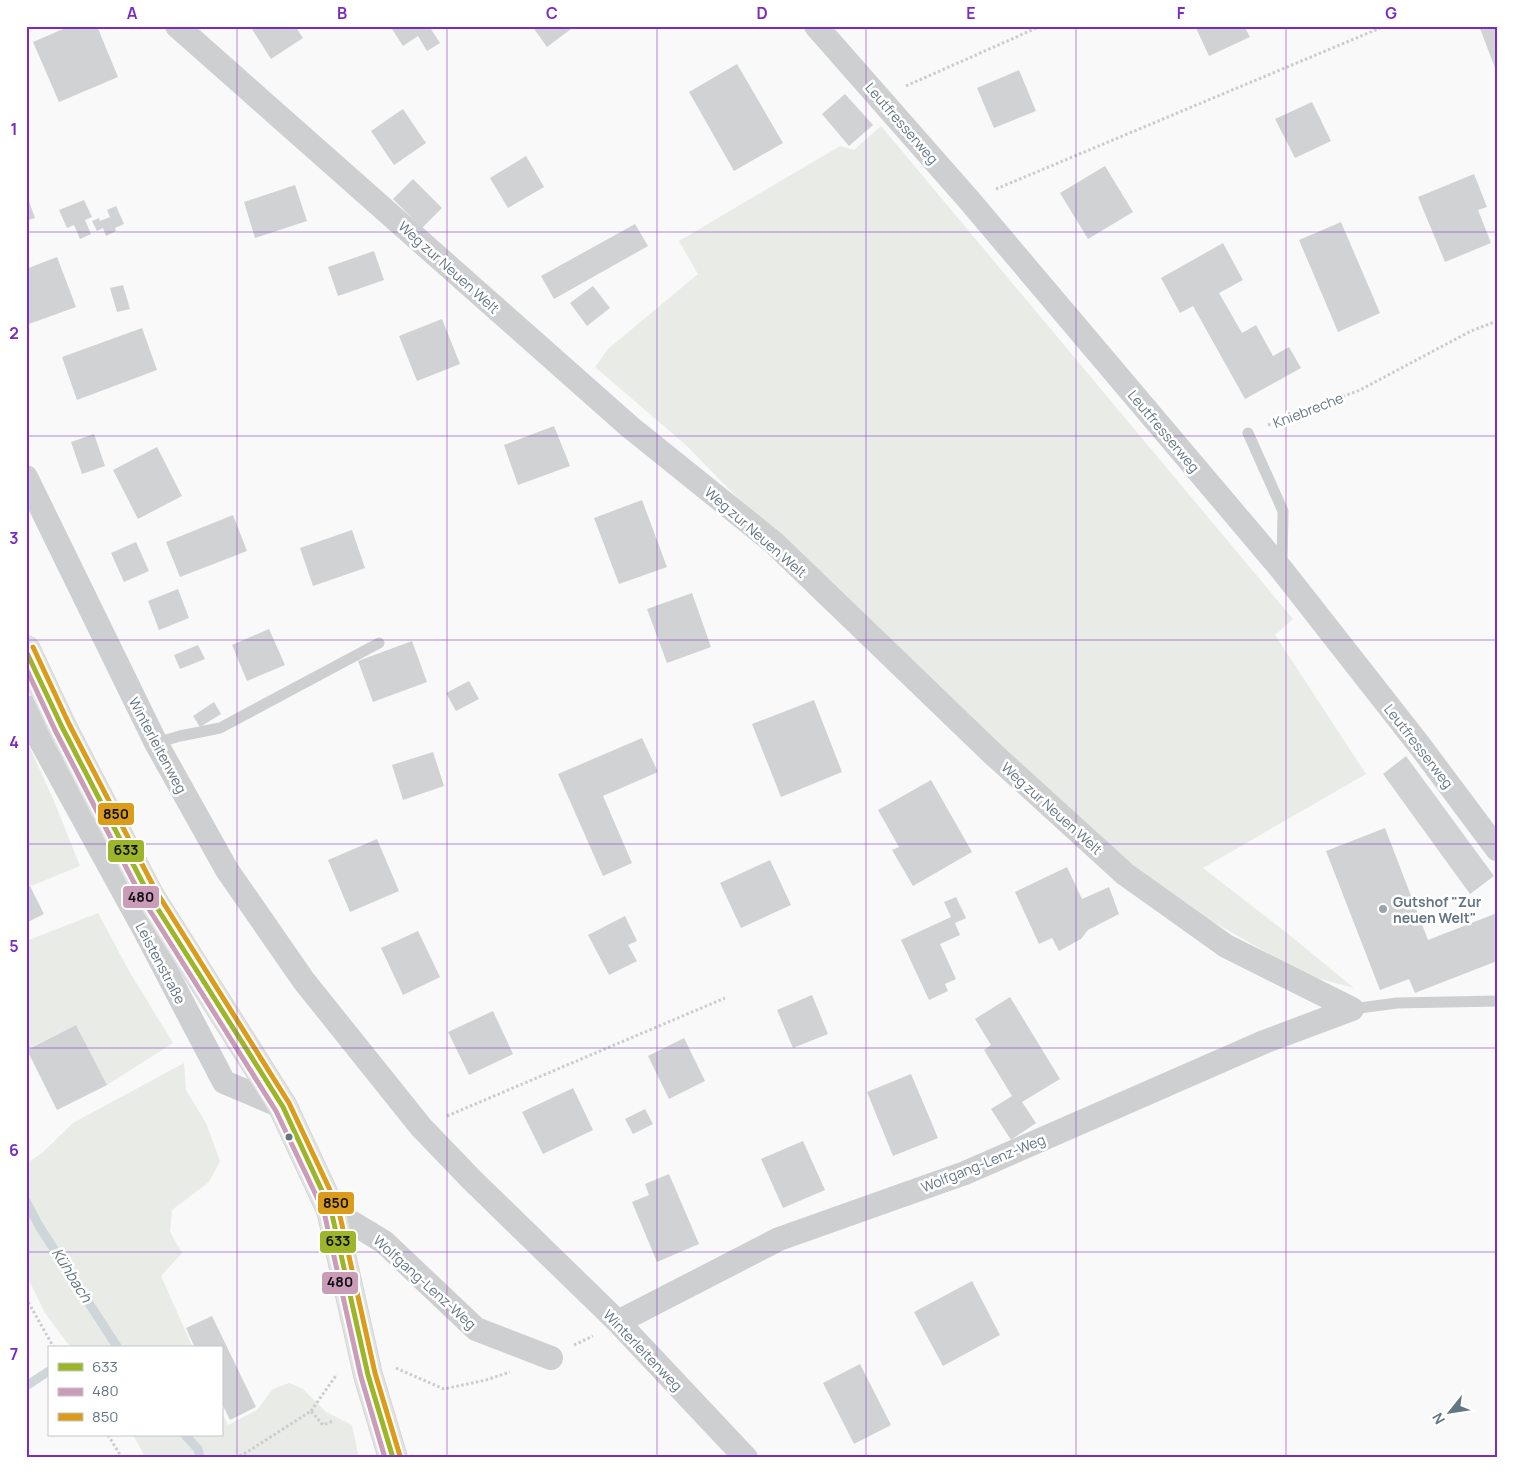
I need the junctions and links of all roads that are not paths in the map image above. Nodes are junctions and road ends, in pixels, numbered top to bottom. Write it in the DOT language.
graph roads {
  1 [pos="177,26"];
  2 [pos="816,26"];
  3 [pos="1248,433"];
  4 [pos="26,477"];
  5 [pos="1282,570"];
  6 [pos="379,643"];
  7 [pos="26,650"];
  8 [pos="26,708"];
  9 [pos="156,743"];
  10 [pos="1497,849"];
  11 [pos="1497,1001"];
  12 [pos="1352,1009"];
  13 [pos="283,1107"];
  14 [pos="331,1210"];
  15 [pos="618,1322"];
  16 [pos="551,1358"];
  17 [pos="393,1458"];
  18 [pos="746,1458"];
  1 -- 12 [label="street, Weg zur Neuen Welt"];
  2 -- 5 [label="street, Leutfresserweg"];
  3 -- 5 [label="lane"];
  4 -- 9 [label="street, Winterleitenweg"];
  5 -- 10 [label="street, Leutfresserweg"];
  6 -- 9 [label="lane"];
  7 -- 13 [label="main road, Leistenstraße"];
  8 -- 13 [label="street, Leistenstraße"];
  9 -- 15 [label="street, Winterleitenweg"];
  11 -- 12 [label="lane"];
  12 -- 15 [label="street, Wolfgang-Lenz-Weg"];
  13 -- 14 [label="main road, Leistenstraße"];
  14 -- 16 [label="street, Wolfgang-Lenz-Weg"];
  14 -- 17 [label="main road, Leistenstraße"];
  15 -- 18 [label="street, Winterleitenweg"];
}
